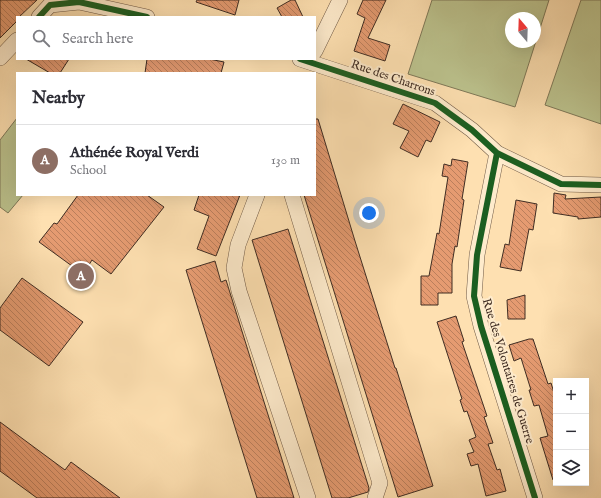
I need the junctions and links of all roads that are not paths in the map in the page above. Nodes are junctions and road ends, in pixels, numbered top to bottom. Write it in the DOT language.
graph roads {
  1 [pos="340,0"];
  2 [pos="40,16"];
  3 [pos="142,16"];
  4 [pos="16,41"];
  5 [pos="316,46"];
  6 [pos="0,58"];
  7 [pos="308,61"];
  8 [pos="497,153"];
  9 [pos="601,185"];
  10 [pos="257,196"];
  11 [pos="292,196"];
  12 [pos="308,498"];
  13 [pos="375,498"];
  14 [pos="535,498"];
  1 -- 5 [label="street"];
  2 -- 3 [label="street"];
  4 -- 6 [label="street"];
  7 -- 8 [label="street, Rue des Charrons"];
  8 -- 9 [label="street, Rue des Charrons"];
  8 -- 14 [label="street, Rue des Volontaires de Guerre"];
  10 -- 12 [label="street"];
  11 -- 13 [label="street"];
}
